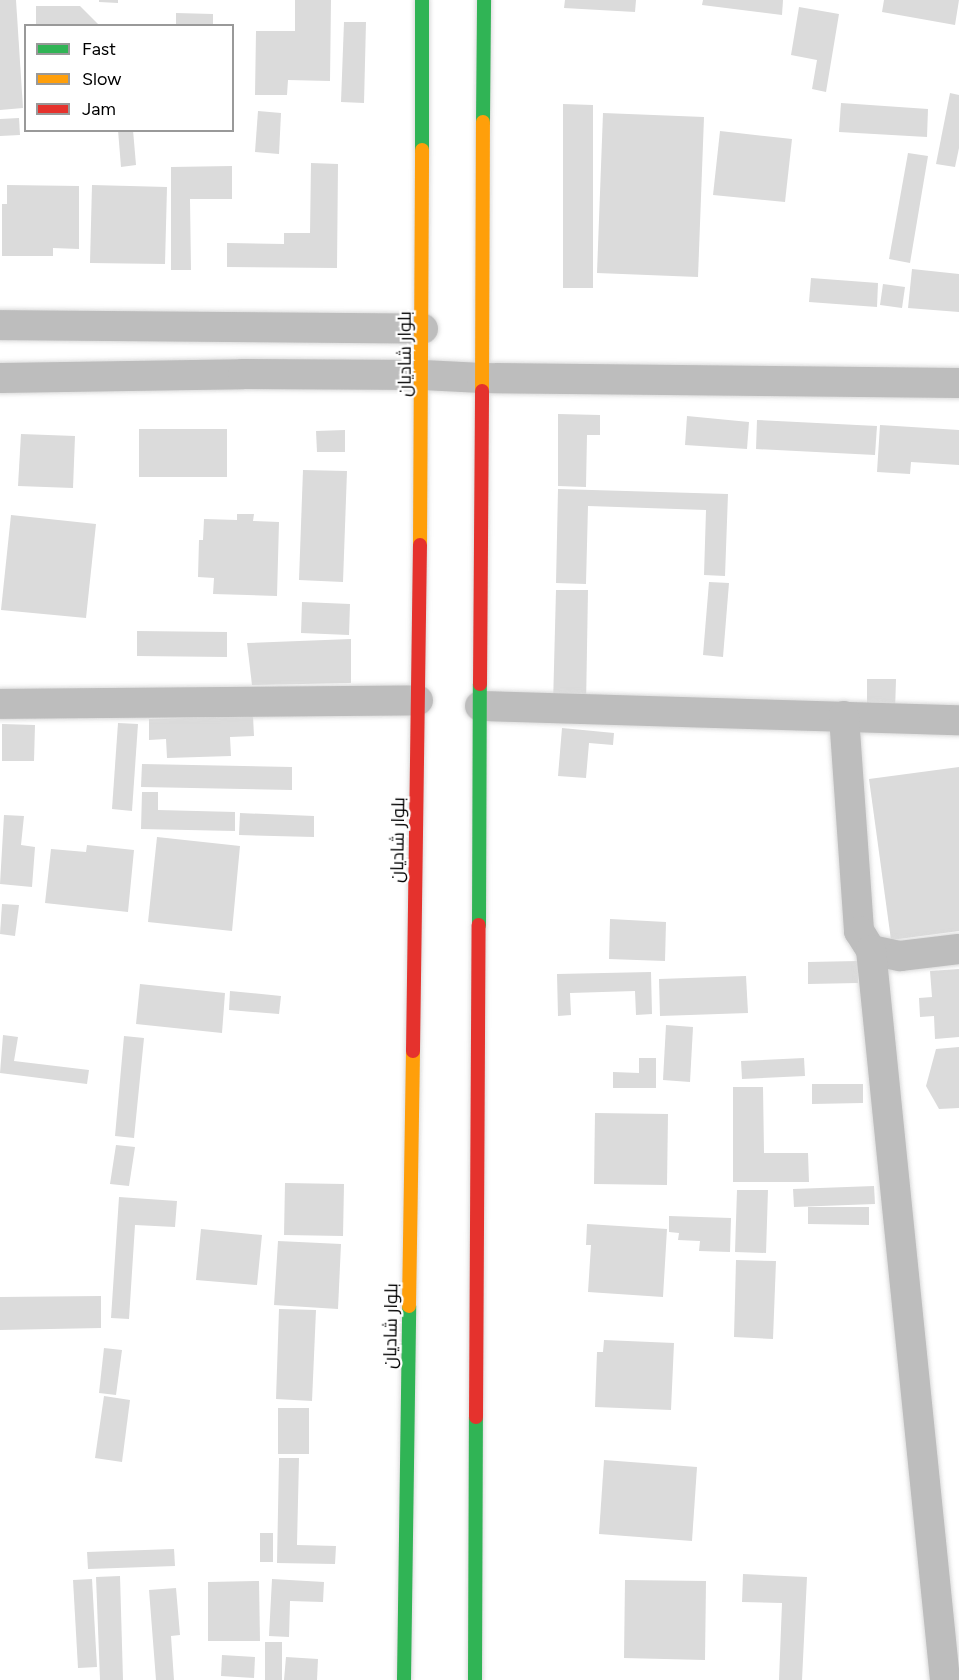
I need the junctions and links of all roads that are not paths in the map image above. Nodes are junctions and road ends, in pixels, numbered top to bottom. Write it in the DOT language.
graph roads {
  1 [pos="422,0"];
  2 [pos="484,0"];
  3 [pos="0,325"];
  4 [pos="423,329"];
  5 [pos="423,375"];
  6 [pos="0,378"];
  7 [pos="482,378"];
  8 [pos="959,383"];
  9 [pos="418,700"];
  10 [pos="0,704"];
  11 [pos="480,706"];
  12 [pos="844,716"];
  13 [pos="959,720"];
  14 [pos="959,949"];
  15 [pos="871,950"];
  16 [pos="404,1680"];
  17 [pos="475,1680"];
  18 [pos="945,1680"];
  1 -- 4 [label="main road, بلوار شادیان"];
  2 -- 7 [label="main road"];
  3 -- 4 [label="street"];
  4 -- 5 [label="main road, بلوار شادیان"];
  5 -- 6 [label="street"];
  5 -- 7 [label="street"];
  5 -- 9 [label="main road, بلوار شادیان"];
  7 -- 8 [label="street"];
  7 -- 11 [label="main road"];
  9 -- 10 [label="street"];
  9 -- 16 [label="main road, بلوار شادیان"];
  11 -- 12 [label="street"];
  11 -- 17 [label="main road"];
  12 -- 13 [label="street"];
  12 -- 15 [label="street"];
  14 -- 15 [label="street"];
  15 -- 18 [label="street"];
}
